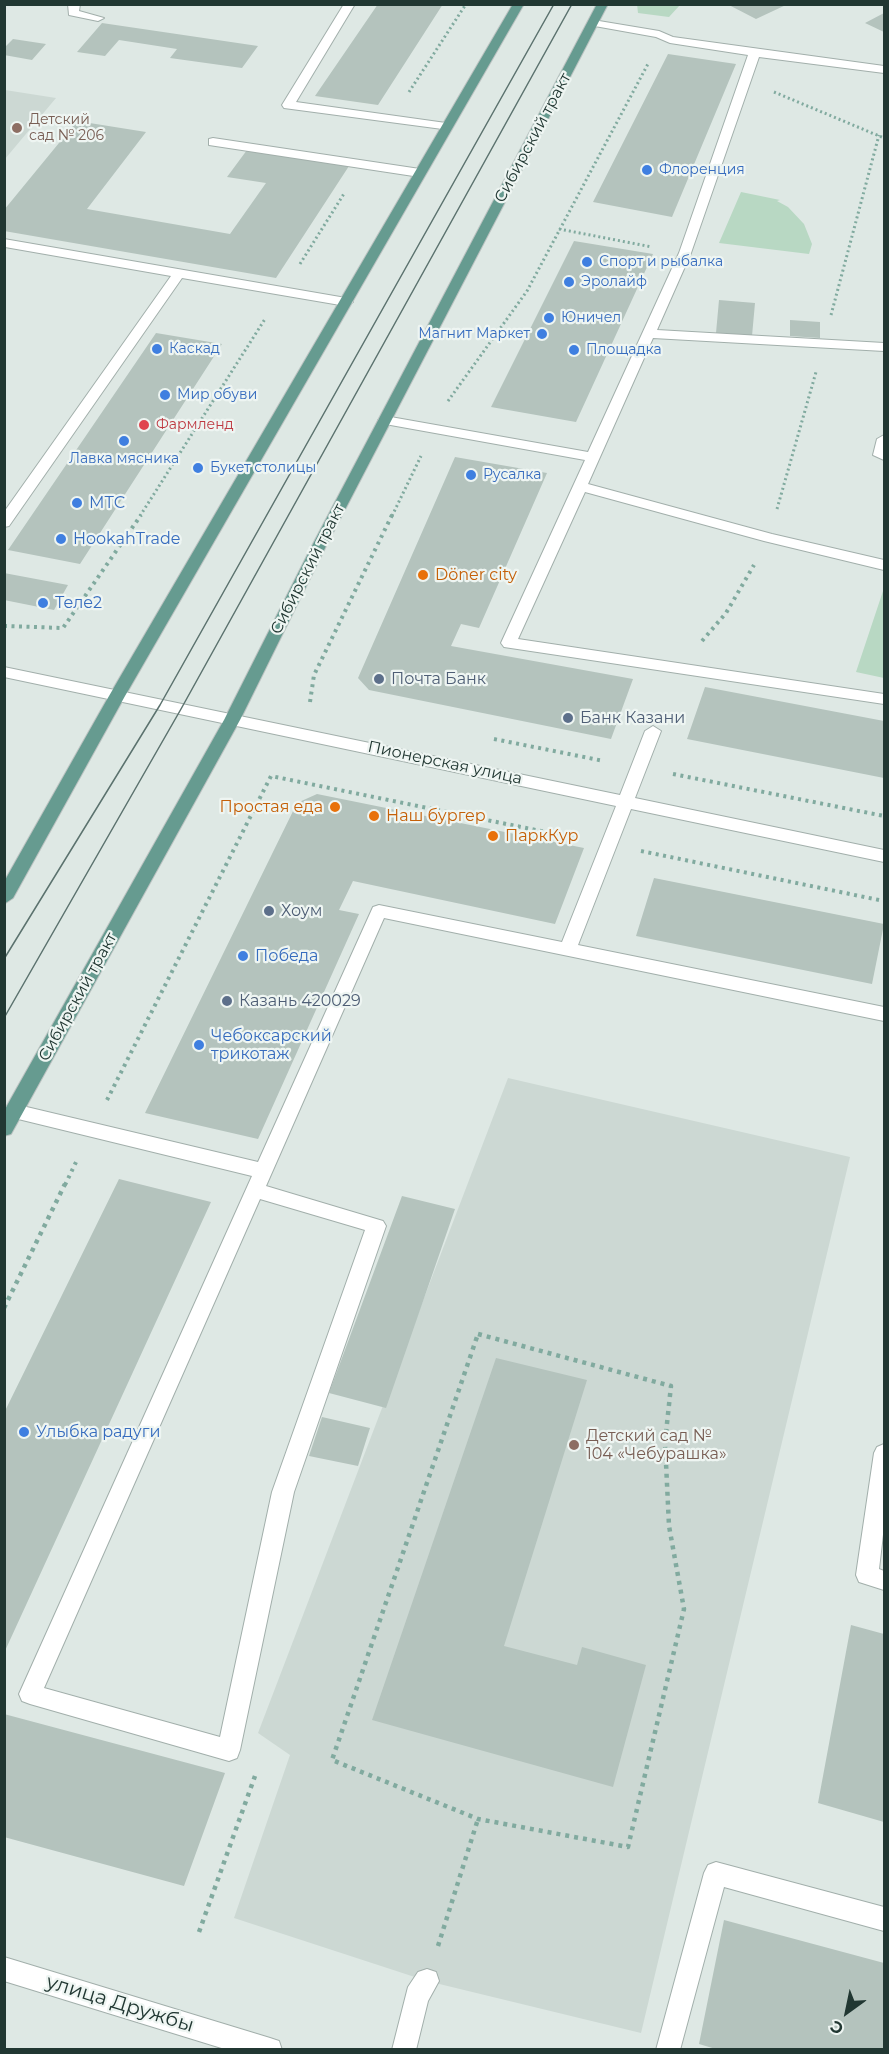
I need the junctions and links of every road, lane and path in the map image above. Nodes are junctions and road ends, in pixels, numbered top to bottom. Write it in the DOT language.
graph roads {
  1 [pos="74,4"];
  2 [pos="350,4"];
  3 [pos="519,4"];
  4 [pos="603,4"];
  5 [pos="98,18"];
  6 [pos="593,24"];
  7 [pos="659,34"];
  8 [pos="754,53"];
  9 [pos="885,69"];
  10 [pos="747,80"];
  11 [pos="446,127"];
  12 [pos="879,135"];
  13 [pos="885,138"];
  14 [pos="213,142"];
  15 [pos="420,173"];
  16 [pos="559,229"];
  17 [pos="5,243"];
  18 [pos="685,253"];
  19 [pos="179,273"];
  20 [pos="346,302"];
  21 [pos="648,334"];
  22 [pos="823,344"];
  23 [pos="885,347"];
  24 [pos="385,420"];
  25 [pos="434,429"];
  26 [pos="885,439"];
  27 [pos="885,456"];
  28 [pos="593,457"];
  29 [pos="580,486"];
  30 [pos="4,523"];
  31 [pos="769,538"];
  32 [pos="885,565"];
  33 [pos="4,626"];
  34 [pos="63,628"];
  35 [pos="679,668"];
  36 [pos="4,672"];
  37 [pos="117,696"];
  38 [pos="885,699"];
  39 [pos="321,704"];
  40 [pos="232,720"];
  41 [pos="653,731"];
  42 [pos="492,738"];
  43 [pos="638,767"];
  44 [pos="271,776"];
  45 [pos="625,801"];
  46 [pos="885,816"];
  47 [pos="885,856"];
  48 [pos="4,898"];
  49 [pos="568,949"];
  50 [pos="885,1014"];
  51 [pos="14,1111"];
  52 [pos="4,1129"];
  53 [pos="92,1131"];
  54 [pos="259,1180"];
  55 [pos="4,1308"];
  56 [pos="885,1454"];
  57 [pos="885,1580"];
  58 [pos="229,1750"];
  59 [pos="478,1819"];
  60 [pos="885,1919"];
  61 [pos="199,1932"];
  62 [pos="4,1969"];
  63 [pos="427,1981"];
  64 [pos="270,2049"];
  65 [pos="404,2049"];
  66 [pos="668,2049"];
  1 -- 5 [label="street"];
  2 -- 11 [label="street"];
  3 -- 11 [label="main road"];
  4 -- 6 [label="main road, Сибирский тракт"];
  6 -- 7 [label="street"];
  6 -- 24 [label="main road, Сибирский тракт"];
  7 -- 8 [label="street"];
  7 -- 16 [label="path"];
  8 -- 9 [label="street"];
  8 -- 10 [label="street"];
  10 -- 12 [label="path"];
  10 -- 18 [label="street"];
  11 -- 15 [label="main road"];
  12 -- 13 [label="path"];
  12 -- 22 [label="path"];
  14 -- 15 [label="street"];
  15 -- 20 [label="main road"];
  16 -- 18 [label="path"];
  16 -- 25 [label="path"];
  17 -- 19 [label="street"];
  18 -- 21 [label="street"];
  19 -- 20 [label="street"];
  19 -- 30 [label="street"];
  20 -- 37 [label="main road"];
  21 -- 22 [label="street"];
  21 -- 28 [label="street"];
  22 -- 23 [label="street"];
  22 -- 31 [label="path"];
  24 -- 25 [label="street"];
  24 -- 40 [label="main road, Сибирский тракт"];
  25 -- 28 [label="street"];
  25 -- 39 [label="path"];
  26 -- 27 [label="street"];
  28 -- 29 [label="street"];
  29 -- 31 [label="street"];
  29 -- 35 [label="street"];
  31 -- 32 [label="street"];
  31 -- 35 [label="path"];
  33 -- 34 [label="path"];
  35 -- 38 [label="street"];
  36 -- 37 [label="street, Пионерская улица"];
  37 -- 40 [label="street, Пионерская улица"];
  37 -- 48 [label="main road"];
  40 -- 45 [label="street, Пионерская улица"];
  40 -- 51 [label="main road, Сибирский тракт"];
  41 -- 43 [label="street"];
  42 -- 43 [label="path"];
  43 -- 45 [label="street"];
  43 -- 46 [label="path"];
  44 -- 53 [label="path"];
  45 -- 47 [label="street, Пионерская улица"];
  45 -- 49 [label="street"];
  49 -- 50 [label="street"];
  49 -- 54 [label="street"];
  51 -- 52 [label="main road, Сибирский тракт"];
  51 -- 53 [label="street"];
  53 -- 54 [label="street"];
  53 -- 55 [label="path"];
  54 -- 58 [label="street"];
  54 -- 58 [label="street"];
  56 -- 57 [label="street"];
  58 -- 61 [label="path"];
  59 -- 59 [label="path"];
  59 -- 63 [label="path"];
  60 -- 66 [label="street"];
  62 -- 64 [label="street, улица Дружбы"];
  63 -- 65 [label="street"];
}
